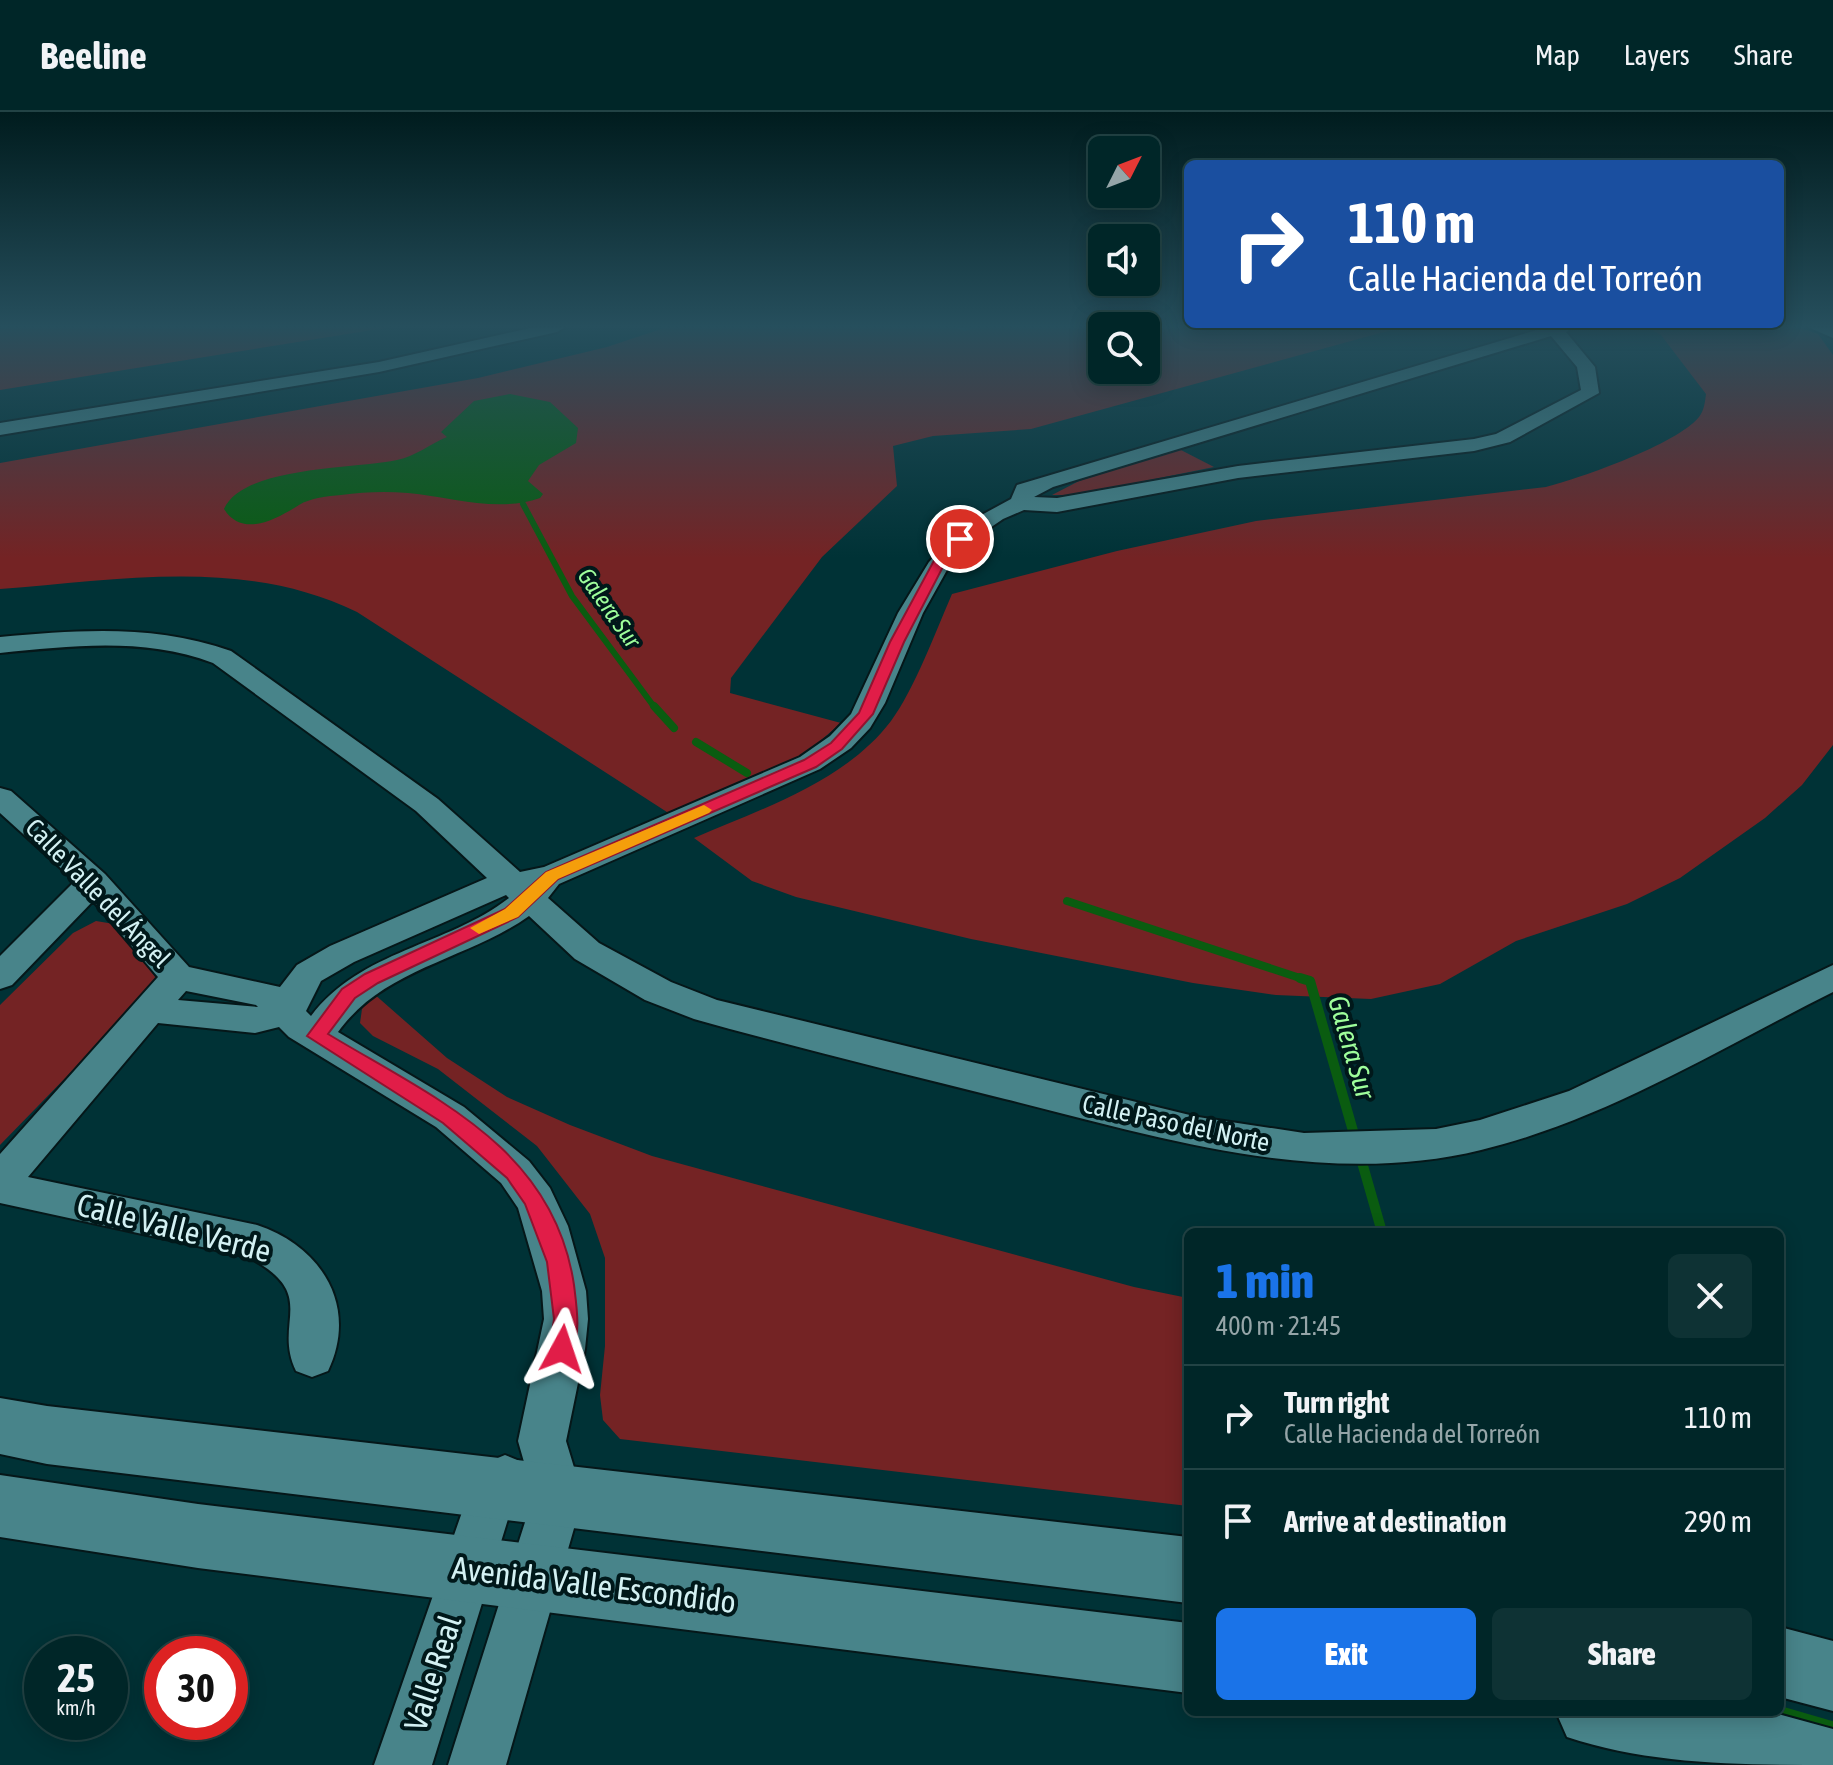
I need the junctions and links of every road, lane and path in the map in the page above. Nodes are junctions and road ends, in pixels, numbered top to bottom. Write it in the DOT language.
graph roads {
  1 [pos="104,404"];
  2 [pos="152,404"];
  3 [pos="1308,404"];
  4 [pos="1568,404"];
  5 [pos="0,421"];
  6 [pos="0,429"];
  7 [pos="1021,503"];
  8 [pos="0,645"];
  9 [pos="0,797"];
  10 [pos="94,881"];
  11 [pos="532,885"];
  12 [pos="0,977"];
  13 [pos="178,977"];
  14 [pos="1833,977"];
  15 [pos="149,1010"];
  16 [pos="302,1024"];
  17 [pos="0,1185"];
  18 [pos="312,1357"];
  19 [pos="0,1426"];
  20 [pos="550,1469"];
  21 [pos="493,1489"];
  22 [pos="0,1506"];
  23 [pos="467,1569"];
  24 [pos="1184,1569"];
  25 [pos="535,1578"];
  26 [pos="1184,1658"];
  27 [pos="1784,1663"];
  28 [pos="1833,1676"];
  29 [pos="1615,1716"];
  30 [pos="403,1765"];
  31 [pos="477,1765"];
  32 [pos="1830,1765"];
  1 -- 5 [label="street"];
  2 -- 6 [label="street"];
  3 -- 7 [label="street"];
  4 -- 7 [label="street"];
  7 -- 11 [label="street"];
  8 -- 11 [label="street, Calle Paso del Norte"];
  9 -- 10 [label="street, Calle Valle del Ángel"];
  10 -- 12 [label="street"];
  10 -- 13 [label="street, Calle Valle del Ángel"];
  11 -- 14 [label="street, Calle Paso del Norte"];
  11 -- 16 [label="street"];
  13 -- 15 [label="street"];
  13 -- 16 [label="street, Calle Valle del Ángel"];
  15 -- 16 [label="street, Calle Valle del Ángel"];
  15 -- 17 [label="street"];
  16 -- 20 [label="street, Calle Valle del Ángel"];
  17 -- 18 [label="street, Calle Valle Verde"];
  19 -- 21 [label="street"];
  20 -- 21 [label="street"];
  20 -- 24 [label="street"];
  20 -- 25 [label="street, Calle Valle del Ángel"];
  21 -- 23 [label="street, Valle Real"];
  22 -- 23 [label="street, Avenida Valle Escondido"];
  23 -- 25 [label="street, Avenida Valle Escondido"];
  23 -- 30 [label="street, Valle Real"];
  25 -- 26 [label="street, Avenida Valle Escondido"];
  25 -- 31 [label="street"];
  27 -- 28 [label="street"];
  29 -- 32 [label="street"];
}
